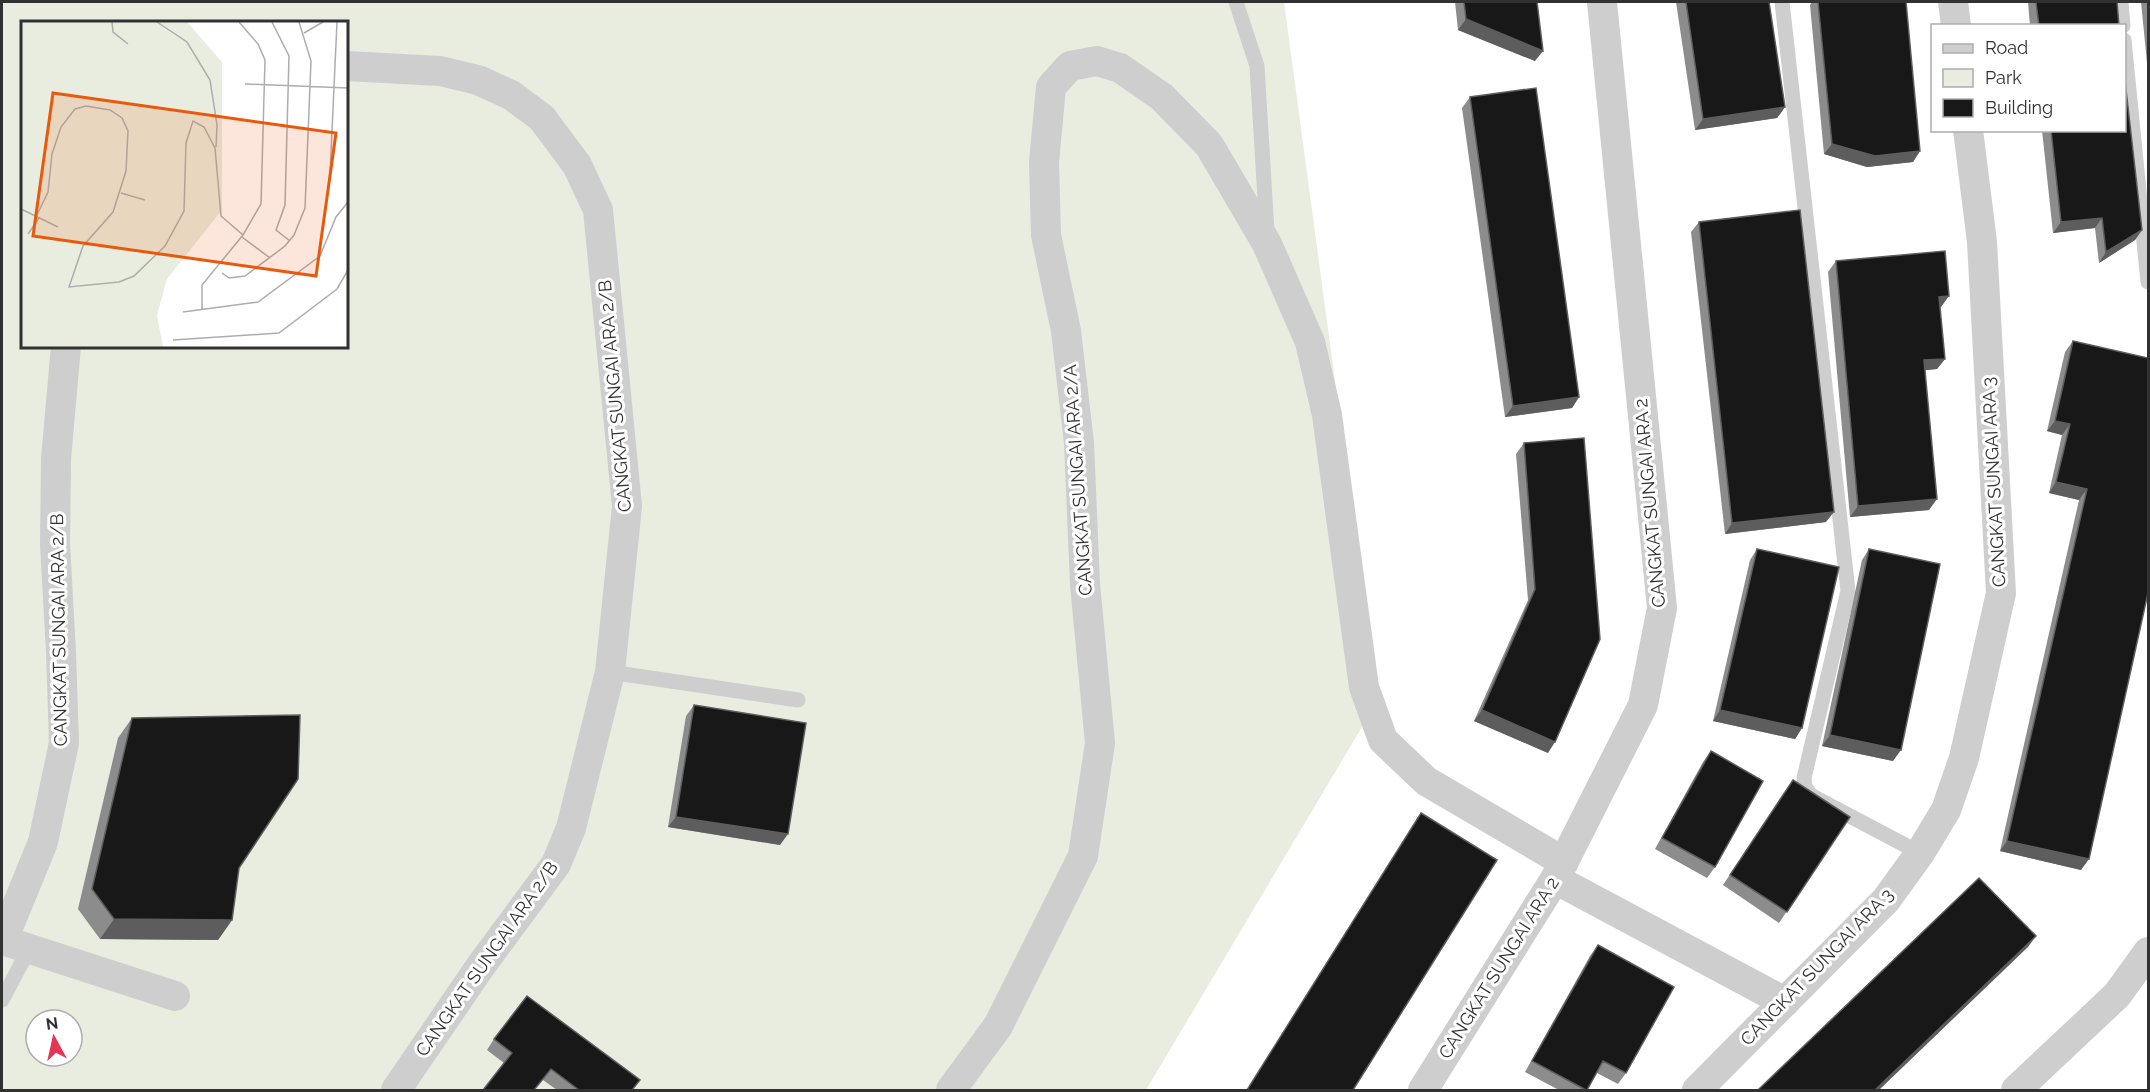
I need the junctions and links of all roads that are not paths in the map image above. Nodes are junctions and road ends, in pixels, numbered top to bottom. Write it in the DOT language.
graph roads {
  1 [pos="1236,2"];
  2 [pos="1602,2"];
  3 [pos="1782,2"];
  4 [pos="1953,2"];
  5 [pos="2121,2"];
  6 [pos="1956,24"];
  7 [pos="2123,24"];
  8 [pos="2126,60"];
  9 [pos="348,66"];
  10 [pos="1968,132"];
  11 [pos="1267,244"];
  12 [pos="2148,282"];
  13 [pos="66,348"];
  14 [pos="610,672"];
  15 [pos="798,700"];
  16 [pos="1920,853"];
  17 [pos="1560,871"];
  18 [pos="11,943"];
  19 [pos="2148,952"];
  20 [pos="175,996"];
  21 [pos="2,1000"];
  22 [pos="1785,1002"];
  23 [pos="396,1090"];
  24 [pos="951,1090"];
  25 [pos="1423,1090"];
  26 [pos="1697,1090"];
  27 [pos="2016,1090"];
  1 -- 11 [label="lane"];
  2 -- 17 [label="street, CANGKAT SUNGAI ARA 2"];
  3 -- 16 [label="lane"];
  4 -- 6 [label="street"];
  5 -- 7 [label="lane"];
  8 -- 12 [label="lane"];
  9 -- 14 [label="street, CANGKAT SUNGAI ARA 2/B"];
  10 -- 16 [label="street, CANGKAT SUNGAI ARA 3"];
  11 -- 17 [label="street, CANGKAT SUNGAI ARA 2/A"];
  11 -- 24 [label="street, CANGKAT SUNGAI ARA 2/A"];
  13 -- 18 [label="street, CANGKAT SUNGAI ARA 2/B"];
  14 -- 15 [label="lane"];
  14 -- 23 [label="street, CANGKAT SUNGAI ARA 2/B"];
  16 -- 22 [label="street, CANGKAT SUNGAI ARA 3"];
  17 -- 22 [label="street, CANGKAT SUNGAI ARA 2/A"];
  17 -- 25 [label="street, CANGKAT SUNGAI ARA 2"];
  18 -- 20 [label="street"];
  18 -- 21 [label="lane"];
  19 -- 27 [label="street"];
  22 -- 26 [label="street, CANGKAT SUNGAI ARA 3"];
}
